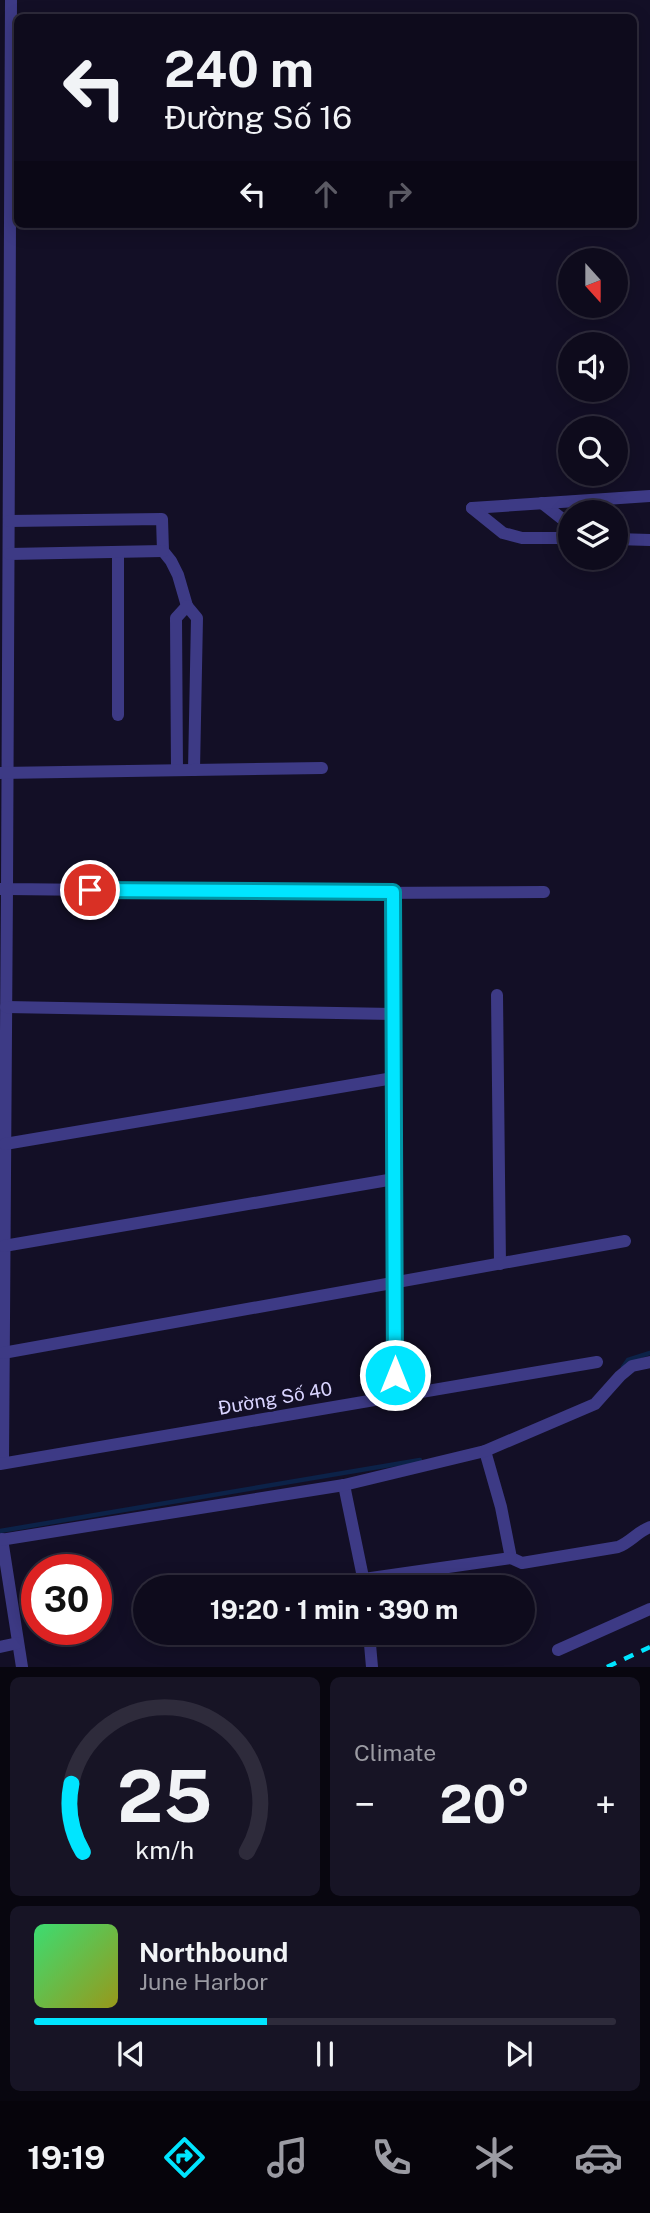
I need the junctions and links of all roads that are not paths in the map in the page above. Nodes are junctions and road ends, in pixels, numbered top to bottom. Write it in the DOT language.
graph roads {
  1 [pos="10,0"];
  2 [pos="4,329"];
  3 [pos="5,435"];
  4 [pos="650,496"];
  5 [pos="542,503"];
  6 [pos="558,516"];
  7 [pos="9,521"];
  8 [pos="558,538"];
  9 [pos="628,539"];
  10 [pos="650,540"];
  11 [pos="6,546"];
  12 [pos="163,551"];
  13 [pos="118,552"];
  14 [pos="187,606"];
  15 [pos="3,640"];
  16 [pos="118,715"];
  17 [pos="322,768"];
  18 [pos="177,770"];
  19 [pos="194,770"];
  20 [pos="3,772"];
  21 [pos="3,889"];
  22 [pos="393,892"];
  23 [pos="544,892"];
  24 [pos="497,995"];
  25 [pos="6,1007"];
  26 [pos="393,1014"];
  27 [pos="393,1078"];
  28 [pos="3,1097"];
  29 [pos="5,1144"];
  30 [pos="394,1179"];
  31 [pos="625,1241"];
  32 [pos="4,1246"];
  33 [pos="500,1264"];
  34 [pos="394,1284"];
  35 [pos="4,1353"];
  36 [pos="597,1362"];
  37 [pos="650,1362"];
  38 [pos="395,1397"];
  39 [pos="485,1451"];
  40 [pos="1,1464"];
  41 [pos="344,1485"];
  42 [pos="650,1527"];
  43 [pos="1,1539"];
  44 [pos="511,1558"];
  45 [pos="363,1575"];
  46 [pos="412,1575"];
  47 [pos="650,1609"];
  48 [pos="18,1643"];
  49 [pos="370,1645"];
  50 [pos="0,1647"];
  51 [pos="558,1650"];
  52 [pos="22,1667"];
  53 [pos="372,1667"];
  1 -- 2 [label="street"];
  2 -- 3 [label="street"];
  3 -- 7 [label="street"];
  4 -- 5 [label="street"];
  5 -- 6 [label="street"];
  5 -- 8 [label="street"];
  7 -- 11 [label="street"];
  7 -- 12 [label="street"];
  9 -- 10 [label="street"];
  11 -- 13 [label="street"];
  11 -- 15 [label="street"];
  12 -- 13 [label="street"];
  12 -- 14 [label="street"];
  13 -- 16 [label="street"];
  14 -- 18 [label="street"];
  14 -- 19 [label="street"];
  15 -- 20 [label="street"];
  17 -- 19 [label="street"];
  18 -- 19 [label="street"];
  18 -- 20 [label="street"];
  20 -- 21 [label="street"];
  21 -- 22 [label="street"];
  21 -- 25 [label="street"];
  22 -- 23 [label="street"];
  22 -- 26 [label="street"];
  24 -- 33 [label="street"];
  25 -- 26 [label="street"];
  25 -- 28 [label="street"];
  26 -- 27 [label="street"];
  27 -- 29 [label="street"];
  27 -- 30 [label="street"];
  28 -- 29 [label="street"];
  29 -- 32 [label="street"];
  30 -- 32 [label="street"];
  30 -- 34 [label="street"];
  31 -- 33 [label="street"];
  32 -- 35 [label="street"];
  33 -- 34 [label="street"];
  34 -- 35 [label="street"];
  34 -- 38 [label="street"];
  35 -- 40 [label="street"];
  36 -- 38 [label="street, Đường Số 40"];
  37 -- 39 [label="street"];
  38 -- 40 [label="street, Đường Số 40"];
  39 -- 41 [label="street"];
  39 -- 44 [label="street"];
  41 -- 43 [label="street"];
  41 -- 45 [label="street"];
  42 -- 44 [label="street"];
  43 -- 48 [label="street"];
  44 -- 46 [label="street"];
  47 -- 51 [label="street"];
  48 -- 50 [label="street"];
  48 -- 52 [label="street"];
  49 -- 53 [label="street"];
}
